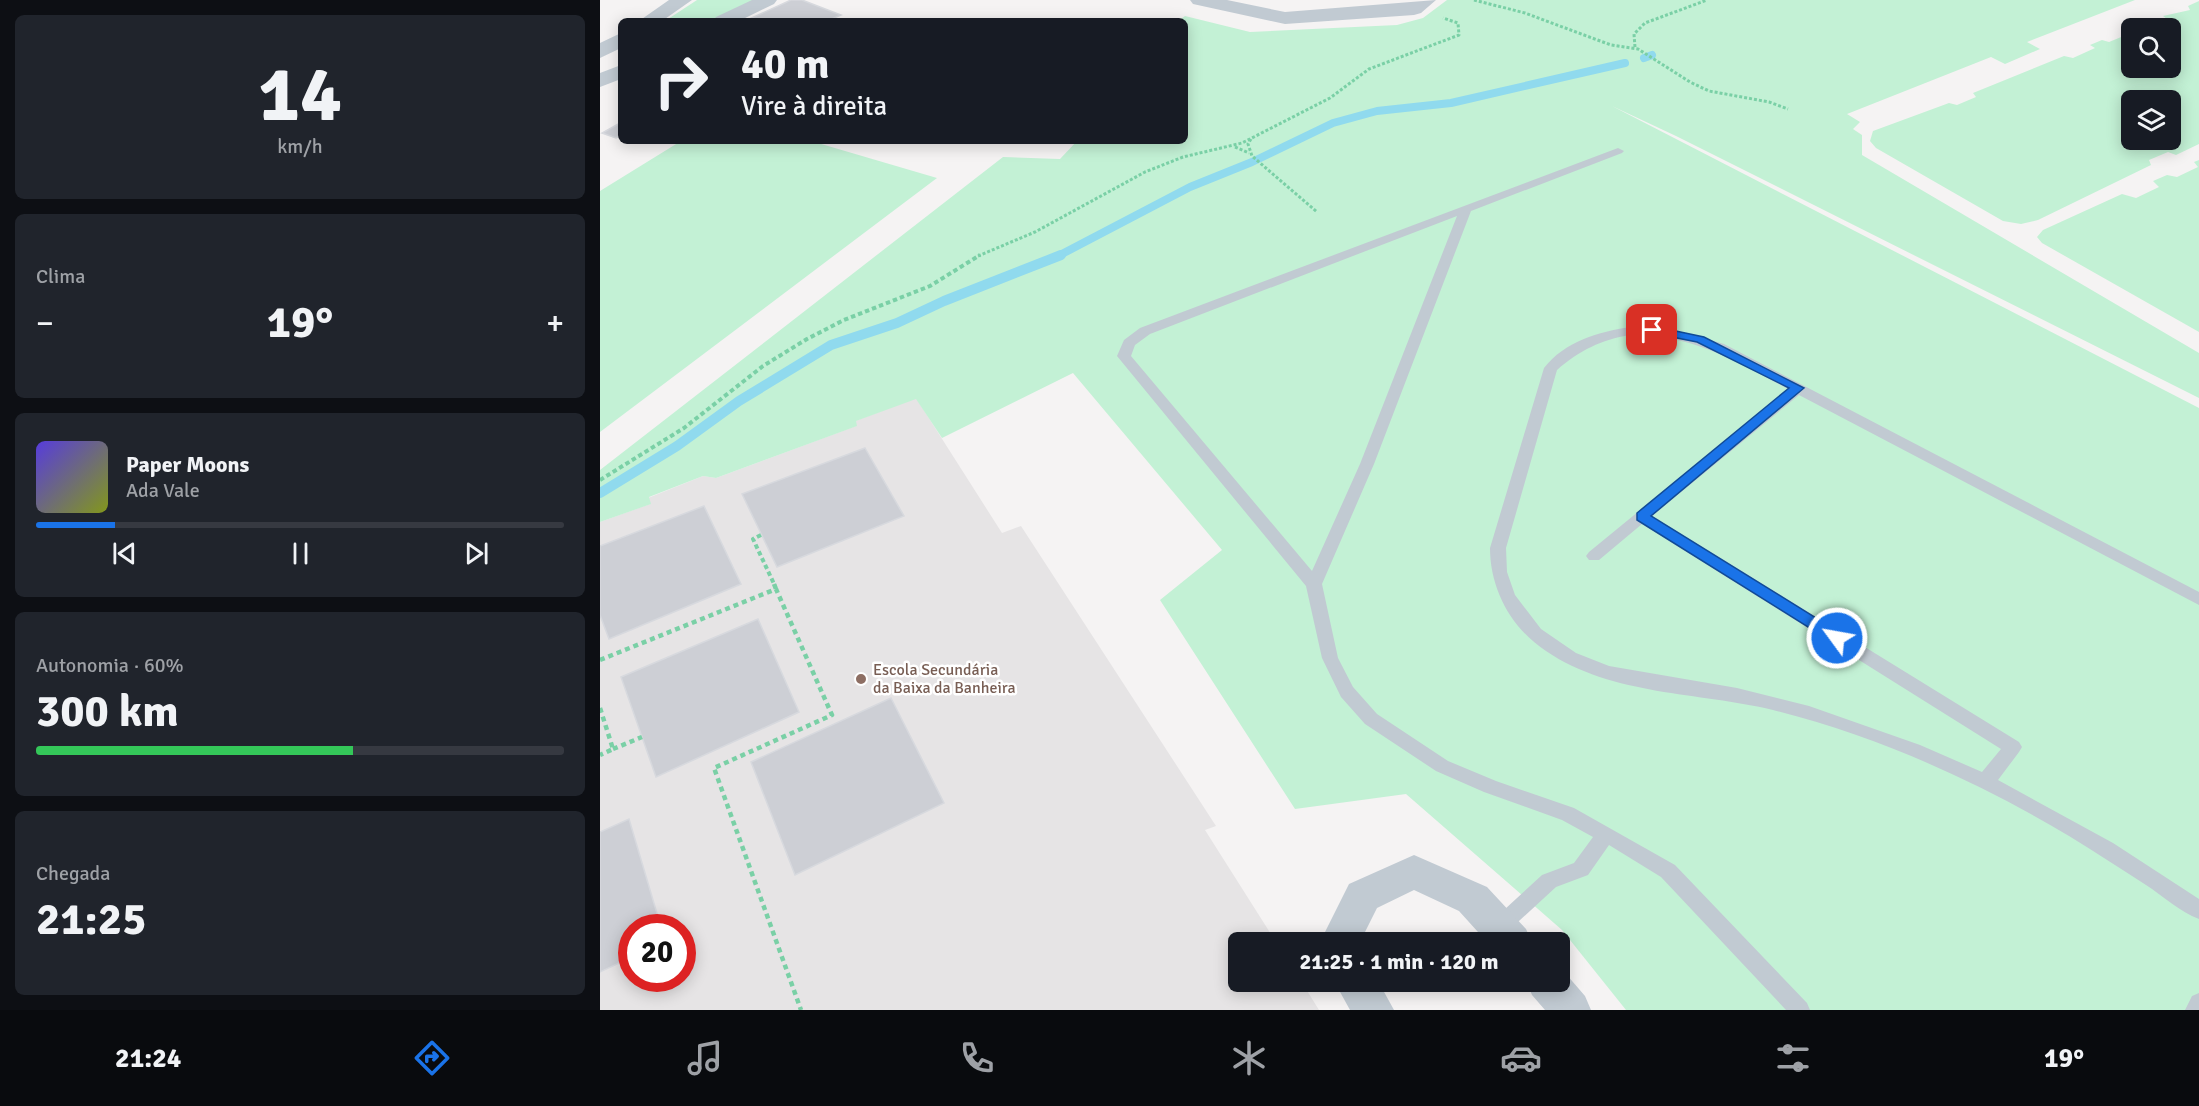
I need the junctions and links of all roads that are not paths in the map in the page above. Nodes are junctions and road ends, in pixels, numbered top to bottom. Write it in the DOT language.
graph roads {
  1 [pos="682,0"];
  2 [pos="767,0"];
  3 [pos="1200,0"];
  4 [pos="1426,0"];
  5 [pos="1314,7"];
  6 [pos="654,18"];
  7 [pos="729,18"];
  8 [pos="618,41"];
  9 [pos="600,52"];
  10 [pos="618,72"];
  11 [pos="600,81"];
  12 [pos="1618,151"];
  13 [pos="1466,209"];
  14 [pos="1798,388"];
  15 [pos="1642,517"];
  16 [pos="1594,556"];
  17 [pos="1314,584"];
  18 [pos="2199,599"];
  19 [pos="1986,781"];
  20 [pos="1606,834"];
  21 [pos="2199,910"];
  22 [pos="1345,932"];
  23 [pos="1503,932"];
  24 [pos="1507,932"];
  25 [pos="1362,992"];
  26 [pos="1555,992"];
  27 [pos="2199,1003"];
  28 [pos="1374,1010"];
  29 [pos="1571,1010"];
  30 [pos="1800,1010"];
  31 [pos="2195,1010"];
  1 -- 6 [label="street"];
  2 -- 7 [label="street"];
  3 -- 5 [label="street"];
  4 -- 5 [label="street"];
  8 -- 9 [label="street"];
  10 -- 11 [label="street"];
  12 -- 13 [label="lane"];
  13 -- 17 [label="lane"];
  13 -- 17 [label="lane"];
  14 -- 15 [label="lane"];
  14 -- 18 [label="lane"];
  14 -- 19 [label="lane"];
  15 -- 16 [label="lane"];
  15 -- 19 [label="lane"];
  17 -- 20 [label="lane"];
  19 -- 21 [label="lane"];
  20 -- 24 [label="lane"];
  20 -- 30 [label="lane"];
  22 -- 23 [label="street"];
  25 -- 28 [label="street"];
  26 -- 29 [label="street"];
  27 -- 31 [label="lane"];
}
